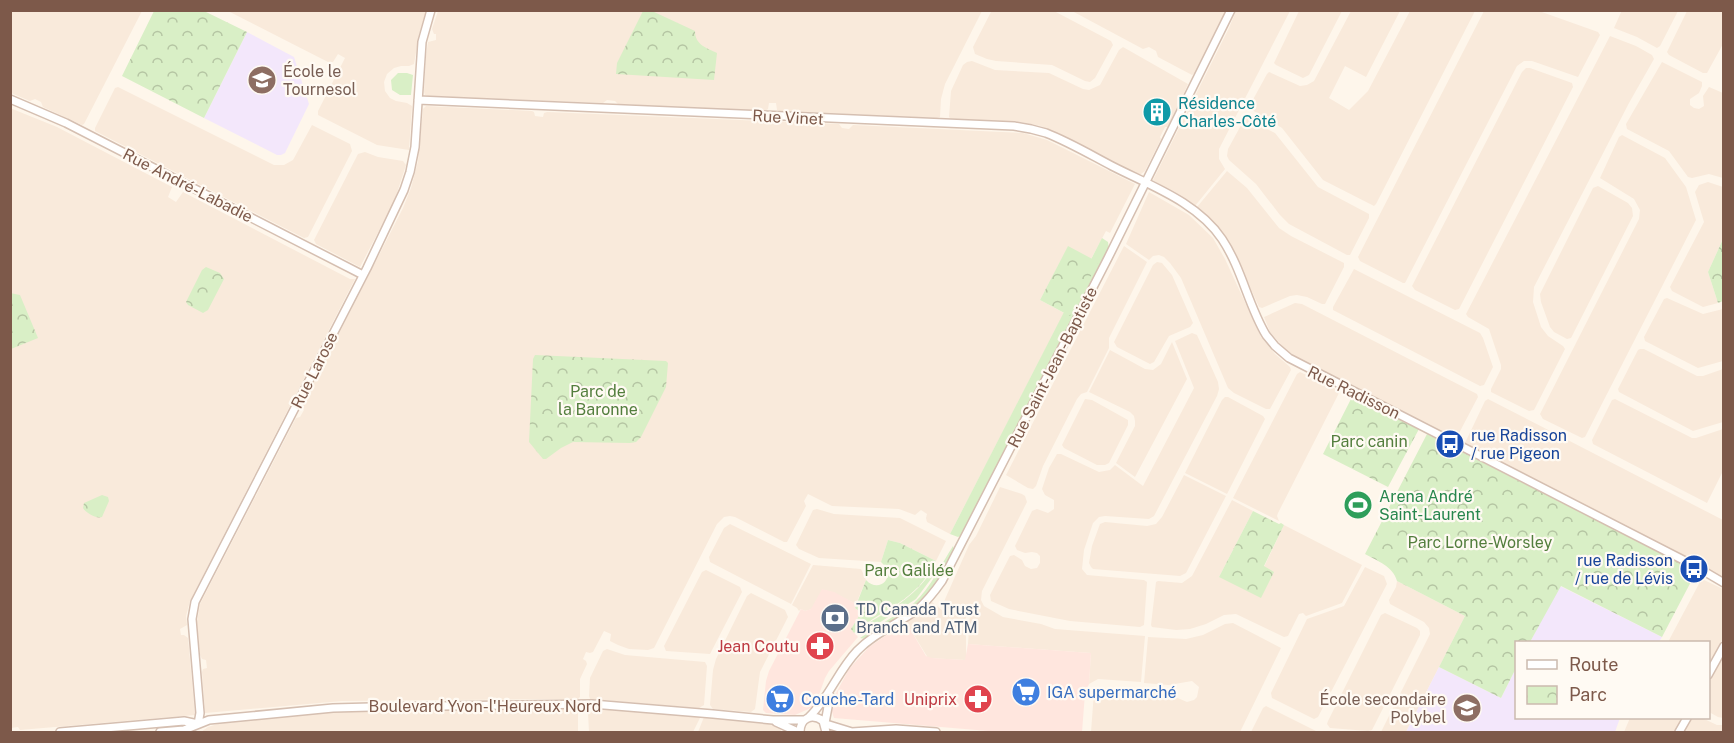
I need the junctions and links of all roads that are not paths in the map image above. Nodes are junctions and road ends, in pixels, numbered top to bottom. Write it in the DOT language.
graph roads {
  1 [pos="431,10"];
  2 [pos="1231,10"];
  3 [pos="10,99"];
  4 [pos="418,100"];
  5 [pos="1145,183"];
  6 [pos="363,275"];
  7 [pos="1724,584"];
  8 [pos="1724,646"];
  9 [pos="1710,671"];
  10 [pos="831,690"];
  11 [pos="806,719"];
  12 [pos="773,720"];
  13 [pos="198,724"];
  14 [pos="825,727"];
  15 [pos="60,732"];
  16 [pos="160,732"];
  17 [pos="799,732"];
  18 [pos="852,732"];
  19 [pos="936,732"];
  1 -- 4 [label="street, Rue Larose"];
  2 -- 5 [label="street, Rue Saint-Jean-Baptiste"];
  3 -- 6 [label="street, Rue André-Labadie"];
  4 -- 5 [label="street, Rue Vinet"];
  4 -- 6 [label="street, Rue Larose"];
  5 -- 7 [label="street, Rue Radisson"];
  5 -- 10 [label="street, Rue Saint-Jean-Baptiste"];
  6 -- 13 [label="street, Rue Larose"];
  8 -- 9 [label="street"];
  10 -- 11 [label="street, Rue Saint-Jean-Baptiste"];
  10 -- 14 [label="street, Rue Saint-Jean-Baptiste"];
  11 -- 12 [label="street, Boulevard Yvon-l'Heureux Nord"];
  11 -- 14 [label="street"];
  11 -- 17 [label="street"];
  12 -- 13 [label="street, Boulevard Yvon-l'Heureux Nord"];
  12 -- 17 [label="street, Boulevard Yvon-l'Heureux Nord"];
  13 -- 15 [label="street, Boulevard Yvon-l'Heureux Nord"];
  13 -- 16 [label="street, Boulevard Yvon-l'Heureux Nord"];
  14 -- 18 [label="street"];
  18 -- 19 [label="street"];
}
